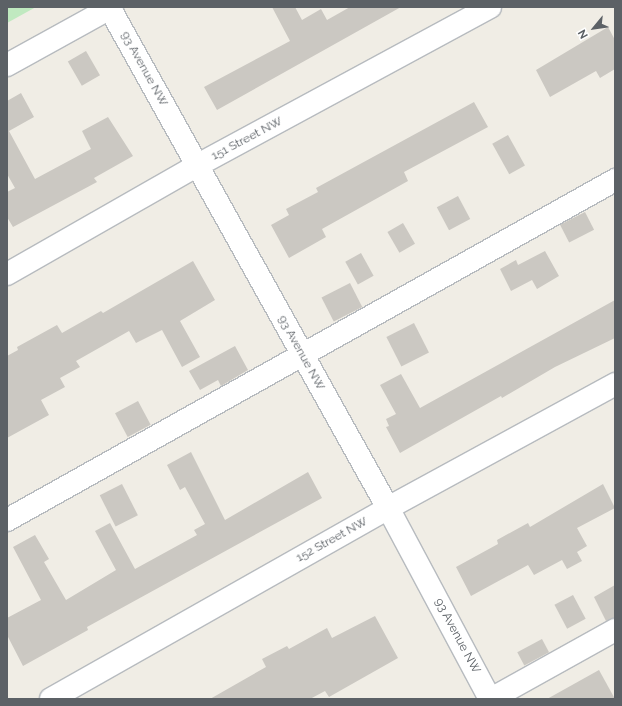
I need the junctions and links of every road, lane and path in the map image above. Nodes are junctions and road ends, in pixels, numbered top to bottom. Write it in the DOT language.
graph roads {
  1 [pos="110,7"];
  2 [pos="490,7"];
  3 [pos="7,65"];
  4 [pos="198,165"];
  5 [pos="615,180"];
  6 [pos="7,274"];
  7 [pos="302,356"];
  8 [pos="615,384"];
  9 [pos="388,508"];
  10 [pos="7,520"];
  11 [pos="615,630"];
  12 [pos="51,699"];
  13 [pos="490,699"];
  1 -- 3 [label="street"];
  1 -- 4 [label="street, 93 Avenue NW"];
  2 -- 4 [label="street, 151 Street NW"];
  4 -- 6 [label="street, 151 Street NW"];
  4 -- 7 [label="street, 93 Avenue NW"];
  5 -- 7 [label="street"];
  7 -- 9 [label="street, 93 Avenue NW"];
  7 -- 10 [label="street"];
  8 -- 9 [label="street, 152 Street NW"];
  9 -- 12 [label="street, 152 Street NW"];
  9 -- 13 [label="street, 93 Avenue NW"];
  11 -- 13 [label="street"];
}
